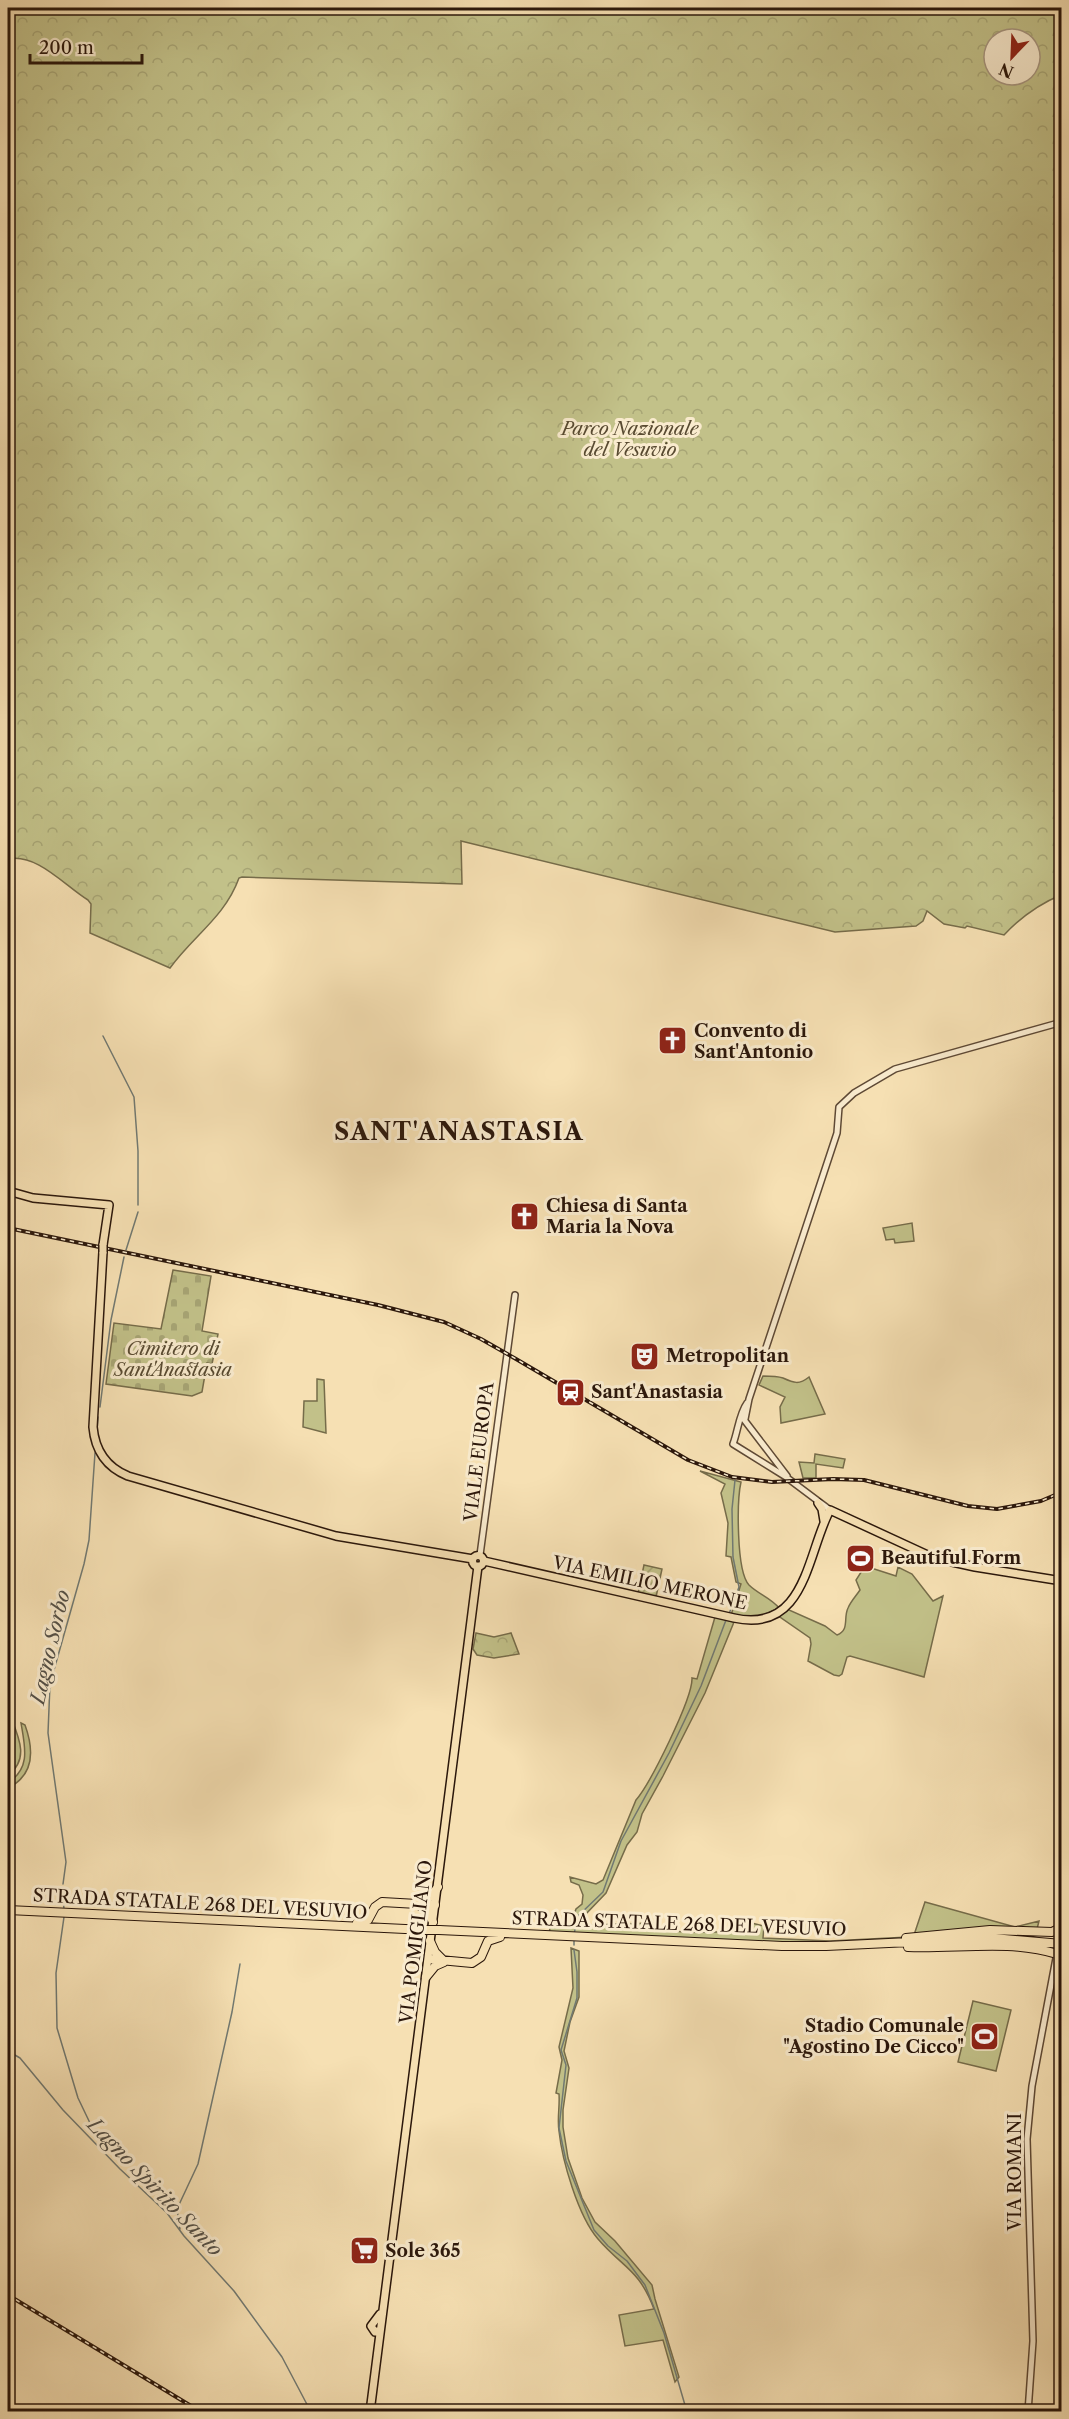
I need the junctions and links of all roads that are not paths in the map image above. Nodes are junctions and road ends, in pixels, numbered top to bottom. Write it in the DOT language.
graph roads {
  1 [pos="1062,1022"];
  2 [pos="8,1191"];
  3 [pos="515,1295"];
  4 [pos="749,1399"];
  5 [pos="741,1414"];
  6 [pos="780,1468"];
  7 [pos="772,1470"];
  8 [pos="792,1482"];
  9 [pos="818,1503"];
  10 [pos="830,1510"];
  11 [pos="841,1515"];
  12 [pos="824,1521"];
  13 [pos="479,1560"];
  14 [pos="1062,1581"];
  15 [pos="438,1887"];
  16 [pos="416,1903"];
  17 [pos="435,1905"];
  18 [pos="8,1910"];
  19 [pos="373,1913"];
  20 [pos="433,1922"];
  21 [pos="332,1925"];
  22 [pos="411,1929"];
  23 [pos="442,1931"];
  24 [pos="538,1935"];
  25 [pos="1060,1938"];
  26 [pos="430,1941"];
  27 [pos="872,1944"];
  28 [pos="483,1949"];
  29 [pos="429,1959"];
  30 [pos="446,1962"];
  31 [pos="426,1977"];
  32 [pos="370,2412"];
  33 [pos="1028,2412"];
  1 -- 4 [label="street"];
  2 -- 13 [label="main road, VIA EMILIO MERONE"];
  3 -- 13 [label="street, VIALE EUROPA"];
  4 -- 5 [label="street"];
  4 -- 5 [label="street"];
  5 -- 6 [label="street"];
  5 -- 7 [label="street"];
  6 -- 7 [label="street"];
  6 -- 8 [label="street"];
  7 -- 8 [label="street"];
  8 -- 9 [label="street"];
  9 -- 10 [label="street"];
  9 -- 12 [label="main road"];
  10 -- 11 [label="main road"];
  10 -- 12 [label="main road, VIA EMILIO MERONE"];
  11 -- 12 [label="main road"];
  11 -- 14 [label="main road"];
  12 -- 13 [label="main road, VIA EMILIO MERONE"];
  13 -- 15 [label="main road, VIA POMIGLIANO"];
  15 -- 16 [label="highway"];
  15 -- 17 [label="main road, VIA POMIGLIANO"];
  16 -- 17 [label="highway"];
  16 -- 19 [label="highway"];
  16 -- 20 [label="highway"];
  17 -- 20 [label="main road, VIA POMIGLIANO"];
  18 -- 21 [label="highway, STRADA STATALE 268 DEL VESUVIO"];
  19 -- 21 [label="highway"];
  19 -- 22 [label="highway"];
  20 -- 26 [label="main road, VIA POMIGLIANO"];
  21 -- 22 [label="highway, STRADA STATALE 268 DEL VESUVIO"];
  22 -- 23 [label="highway, STRADA STATALE 268 DEL VESUVIO, bridge"];
  23 -- 24 [label="highway, STRADA STATALE 268 DEL VESUVIO"];
  23 -- 28 [label="highway"];
  24 -- 27 [label="highway, STRADA STATALE 268 DEL VESUVIO"];
  24 -- 28 [label="highway"];
  25 -- 27 [label="highway"];
  25 -- 27 [label="highway"];
  25 -- 33 [label="street, VIA ROMANI"];
  26 -- 29 [label="main road, VIA POMIGLIANO"];
  26 -- 30 [label="highway"];
  28 -- 30 [label="highway"];
  29 -- 30 [label="highway"];
  29 -- 31 [label="main road, VIA POMIGLIANO"];
  30 -- 31 [label="highway"];
  31 -- 32 [label="main road, VIA POMIGLIANO"];
}
